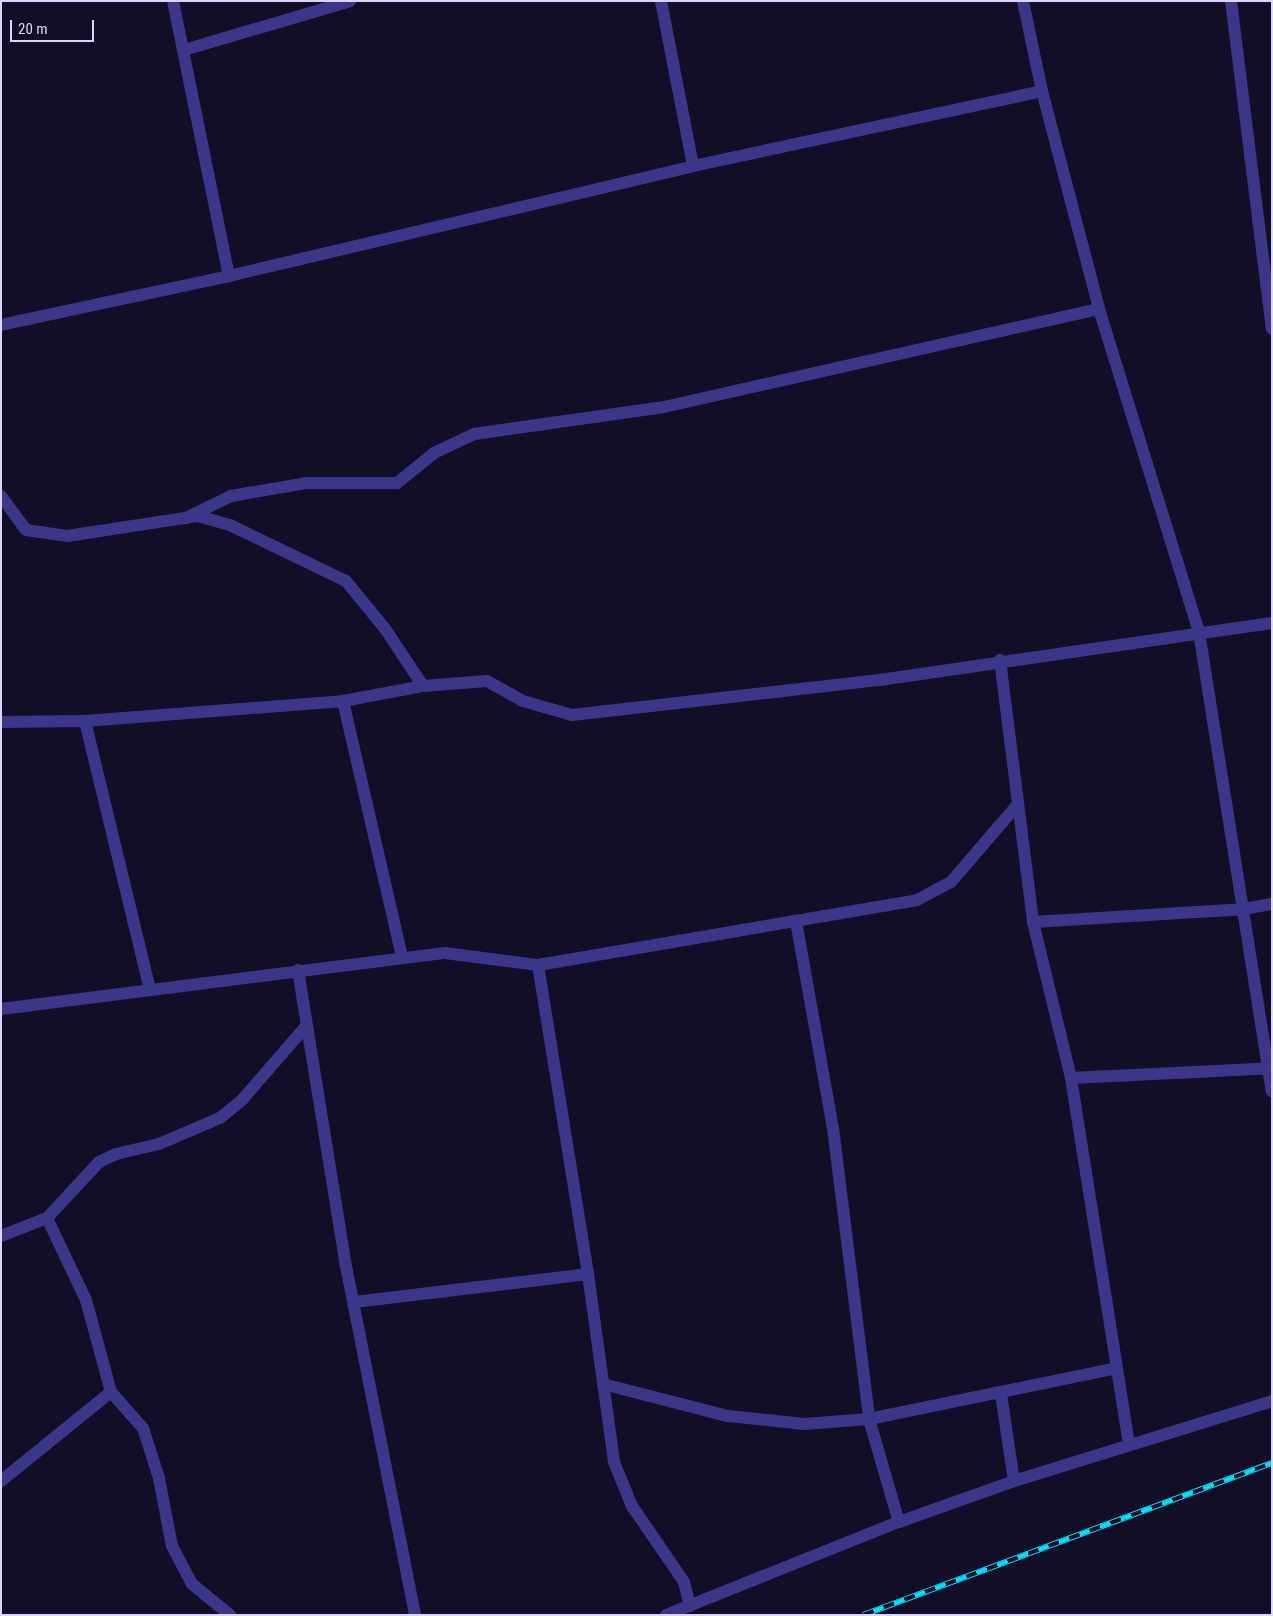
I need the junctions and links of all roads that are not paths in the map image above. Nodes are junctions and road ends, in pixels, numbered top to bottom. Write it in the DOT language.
graph roads {
  1 [pos="173,1"];
  2 [pos="350,1"];
  3 [pos="660,1"];
  4 [pos="1023,1"];
  5 [pos="1231,1"];
  6 [pos="184,50"];
  7 [pos="1042,91"];
  8 [pos="693,166"];
  9 [pos="229,276"];
  10 [pos="1099,309"];
  11 [pos="1,325"];
  12 [pos="1272,328"];
  13 [pos="1,496"];
  14 [pos="186,518"];
  15 [pos="1272,623"];
  16 [pos="1199,632"];
  17 [pos="1000,660"];
  18 [pos="423,686"];
  19 [pos="343,701"];
  20 [pos="85,721"];
  21 [pos="1,722"];
  22 [pos="1018,804"];
  23 [pos="1272,904"];
  24 [pos="1243,909"];
  25 [pos="796,921"];
  26 [pos="1033,922"];
  27 [pos="402,957"];
  28 [pos="538,965"];
  29 [pos="298,970"];
  30 [pos="150,989"];
  31 [pos="1,1009"];
  32 [pos="307,1026"];
  33 [pos="1270,1069"];
  34 [pos="1071,1078"];
  35 [pos="1272,1091"];
  36 [pos="47,1218"];
  37 [pos="1,1236"];
  38 [pos="588,1274"];
  39 [pos="354,1302"];
  40 [pos="1117,1368"];
  41 [pos="603,1384"];
  42 [pos="111,1392"];
  43 [pos="1001,1394"];
  44 [pos="1272,1401"];
  45 [pos="869,1419"];
  46 [pos="1129,1442"];
  47 [pos="1,1481"];
  48 [pos="1014,1481"];
  49 [pos="899,1522"];
  50 [pos="690,1606"];
  51 [pos="230,1615"];
  52 [pos="416,1615"];
  53 [pos="666,1615"];
  1 -- 6 [label="street"];
  2 -- 6 [label="street"];
  3 -- 8 [label="street"];
  4 -- 7 [label="street"];
  5 -- 12 [label="street"];
  6 -- 9 [label="street"];
  7 -- 8 [label="street"];
  7 -- 10 [label="street"];
  8 -- 9 [label="street"];
  9 -- 11 [label="street"];
  10 -- 14 [label="street"];
  10 -- 16 [label="street"];
  13 -- 14 [label="street"];
  14 -- 18 [label="street"];
  15 -- 16 [label="street"];
  16 -- 17 [label="street"];
  16 -- 24 [label="street"];
  17 -- 18 [label="street"];
  17 -- 22 [label="street"];
  18 -- 19 [label="street"];
  19 -- 20 [label="street"];
  19 -- 27 [label="street"];
  20 -- 21 [label="street"];
  20 -- 30 [label="street"];
  22 -- 25 [label="street"];
  22 -- 26 [label="street"];
  23 -- 24 [label="street"];
  24 -- 26 [label="street"];
  24 -- 33 [label="street"];
  25 -- 28 [label="street"];
  25 -- 45 [label="street"];
  26 -- 34 [label="street"];
  27 -- 28 [label="street"];
  27 -- 29 [label="street"];
  28 -- 38 [label="street"];
  29 -- 30 [label="street"];
  29 -- 32 [label="street"];
  30 -- 31 [label="street"];
  32 -- 36 [label="street"];
  32 -- 39 [label="street"];
  33 -- 34 [label="street"];
  33 -- 35 [label="street"];
  34 -- 40 [label="street"];
  36 -- 37 [label="street"];
  36 -- 42 [label="street"];
  38 -- 39 [label="street"];
  38 -- 41 [label="street"];
  39 -- 52 [label="street"];
  40 -- 43 [label="street"];
  40 -- 46 [label="street"];
  41 -- 45 [label="street"];
  41 -- 50 [label="street"];
  42 -- 47 [label="street"];
  42 -- 51 [label="street"];
  43 -- 45 [label="street"];
  43 -- 48 [label="street"];
  44 -- 46 [label="street"];
  45 -- 49 [label="street"];
  46 -- 48 [label="street"];
  48 -- 49 [label="street"];
  49 -- 50 [label="street"];
  50 -- 53 [label="street"];
}
